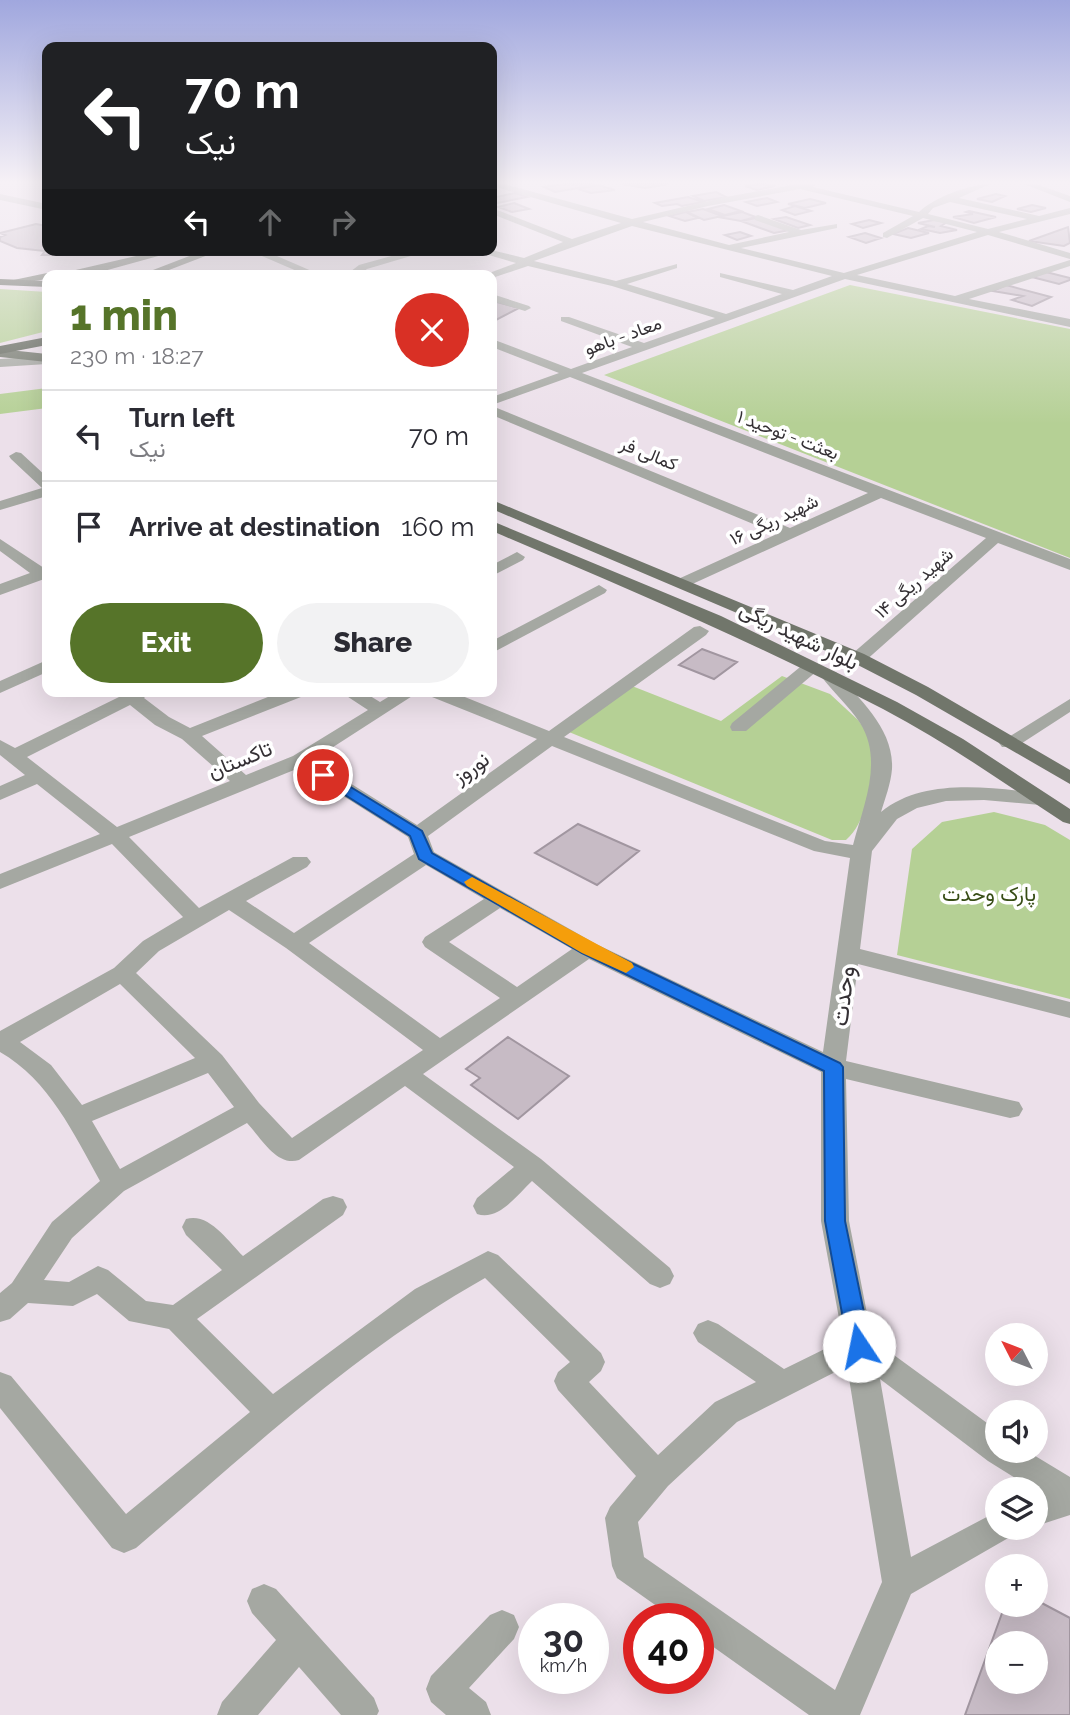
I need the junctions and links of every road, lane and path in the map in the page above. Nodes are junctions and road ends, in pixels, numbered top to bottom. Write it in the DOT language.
graph roads {
  1 [pos="120,264"];
  2 [pos="176,264"];
  3 [pos="522,264"];
  4 [pos="536,264"];
  5 [pos="794,264"];
  6 [pos="883,264"];
  7 [pos="1067,264"];
  8 [pos="673,266"];
  9 [pos="91,270"];
  10 [pos="159,270"];
  11 [pos="497,272"];
  12 [pos="724,275"];
  13 [pos="844,276"];
  14 [pos="42,277"];
  15 [pos="4,282"];
  16 [pos="42,284"];
  17 [pos="616,284"];
  18 [pos="794,294"];
  19 [pos="497,299"];
  20 [pos="954,300"];
  21 [pos="525,308"];
  22 [pos="727,318"];
  23 [pos="565,319"];
  24 [pos="1070,323"];
  25 [pos="42,342"];
  26 [pos="497,345"];
  27 [pos="643,348"];
  28 [pos="0,352"];
  29 [pos="42,358"];
  30 [pos="42,359"];
  31 [pos="0,363"];
  32 [pos="572,373"];
  33 [pos="497,399"];
  34 [pos="497,412"];
  35 [pos="16,456"];
  36 [pos="42,480"];
  37 [pos="882,492"];
  38 [pos="42,493"];
  39 [pos="0,506"];
  40 [pos="497,506"];
  41 [pos="497,528"];
  42 [pos="791,534"];
  43 [pos="996,537"];
  44 [pos="1,546"];
  45 [pos="517,557"];
  46 [pos="1070,565"];
  47 [pos="497,568"];
  48 [pos="42,571"];
  49 [pos="42,574"];
  50 [pos="682,583"];
  51 [pos="0,590"];
  52 [pos="599,590"];
  53 [pos="700,631"];
  54 [pos="497,634"];
  55 [pos="510,639"];
  56 [pos="497,646"];
  57 [pos="858,658"];
  58 [pos="42,667"];
  59 [pos="811,667"];
  60 [pos="830,676"];
  61 [pos="0,688"];
  62 [pos="124,697"];
  63 [pos="137,697"];
  64 [pos="285,697"];
  65 [pos="358,697"];
  66 [pos="402,697"];
  67 [pos="448,697"];
  68 [pos="1070,704"];
  69 [pos="381,710"];
  70 [pos="738,727"];
  71 [pos="189,735"];
  72 [pos="552,738"];
  73 [pos="1009,743"];
  74 [pos="6,751"];
  75 [pos="300,760"];
  76 [pos="38,776"];
  77 [pos="1070,778"];
  78 [pos="244,783"];
  79 [pos="0,794"];
  80 [pos="1040,799"];
  81 [pos="1070,818"];
  82 [pos="417,834"];
  83 [pos="116,836"];
  84 [pos="861,853"];
  85 [pos="425,856"];
  86 [pos="300,862"];
  87 [pos="0,882"];
  88 [pos="501,898"];
  89 [pos="230,901"];
  90 [pos="197,918"];
  91 [pos="293,943"];
  92 [pos="588,949"];
  93 [pos="848,954"];
  94 [pos="122,973"];
  95 [pos="517,998"];
  96 [pos="1070,1010"];
  97 [pos="0,1042"];
  98 [pos="440,1050"];
  99 [pos="212,1061"];
  100 [pos="834,1067"];
  101 [pos="407,1074"];
  102 [pos="1010,1108"];
  103 [pos="250,1110"];
  104 [pos="77,1118"];
  105 [pos="532,1166"];
  106 [pos="115,1184"];
  107 [pos="487,1206"];
  108 [pos="333,1207"];
  109 [pos="196,1227"];
  110 [pos="242,1272"];
  111 [pos="660,1276"];
  112 [pos="22,1291"];
  113 [pos="0,1310"];
  114 [pos="177,1318"];
  115 [pos="708,1333"];
  116 [pos="859,1346"];
  117 [pos="781,1383"];
  118 [pos="0,1385"];
  119 [pos="271,1413"];
  120 [pos="985,1440"];
  121 [pos="1020,1463"];
  122 [pos="657,1476"];
  123 [pos="1070,1493"];
  124 [pos="1070,1500"];
  125 [pos="1048,1506"];
  126 [pos="985,1533"];
  127 [pos="898,1582"];
  128 [pos="264,1601"];
  129 [pos="502,1626"];
  130 [pos="299,1640"];
  131 [pos="361,1711"];
  132 [pos="234,1715"];
  133 [pos="473,1715"];
  134 [pos="840,1715"];
  1 -- 9 [label="main road"];
  2 -- 10 [label="main road"];
  3 -- 11 [label="street"];
  4 -- 17 [label="street"];
  5 -- 13 [label="street"];
  6 -- 13 [label="street, معاد - باهو"];
  7 -- 20 [label="street"];
  8 -- 17 [label="street"];
  12 -- 18 [label="street"];
  13 -- 18 [label="street, معاد - باهو"];
  13 -- 20 [label="street"];
  14 -- 15 [label="main road"];
  15 -- 16 [label="highway"];
  17 -- 22 [label="street"];
  18 -- 22 [label="street, معاد - باهو"];
  19 -- 21 [label="street"];
  20 -- 24 [label="street"];
  22 -- 27 [label="street, معاد - باهو"];
  23 -- 27 [label="street"];
  25 -- 28 [label="highway"];
  26 -- 32 [label="street, بعثت - توحید ۱"];
  27 -- 32 [label="street, معاد - باهو"];
  28 -- 29 [label="main road"];
  30 -- 31 [label="street"];
  32 -- 33 [label="street, معاد - باهو"];
  32 -- 37 [label="street, بعثت - توحید ۱"];
  34 -- 42 [label="street, کمالی فر"];
  35 -- 36 [label="street"];
  37 -- 42 [label="street, شهید ریگی ۱۶"];
  37 -- 43 [label="street, بعثت - توحید ۱"];
  38 -- 39 [label="street"];
  40 -- 50 [label="main road, بلوار شهید ریگی"];
  41 -- 59 [label="main road, بلوار شهید ریگی"];
  42 -- 50 [label="street, شهید ریگی ۱۶"];
  43 -- 46 [label="street, بعثت - توحید ۱"];
  43 -- 57 [label="street, شهید ریگی ۱۴"];
  44 -- 48 [label="street"];
  45 -- 47 [label="street"];
  49 -- 51 [label="street"];
  50 -- 57 [label="main road, بلوار شهید ریگی"];
  52 -- 55 [label="street"];
  53 -- 72 [label="street, نوروز"];
  54 -- 55 [label="street"];
  55 -- 56 [label="street"];
  57 -- 73 [label="main road, بلوار شهید ریگی"];
  58 -- 61 [label="street"];
  59 -- 60 [label="main road, بلوار شهید ریگی"];
  59 -- 70 [label="street"];
  60 -- 80 [label="main road, بلوار شهید ریگی"];
  60 -- 84 [label="street, وحدت"];
  62 -- 74 [label="street"];
  63 -- 71 [label="street"];
  64 -- 71 [label="street"];
  65 -- 69 [label="street"];
  66 -- 69 [label="street, تاکستان"];
  67 -- 72 [label="street"];
  68 -- 73 [label="street"];
  69 -- 75 [label="street, تاکستان"];
  71 -- 78 [label="street"];
  72 -- 82 [label="street, نوروز"];
  72 -- 84 [label="street"];
  73 -- 77 [label="main road, بلوار شهید ریگی"];
  74 -- 76 [label="street"];
  75 -- 78 [label="street, تاکستان"];
  75 -- 82 [label="street"];
  76 -- 79 [label="street"];
  76 -- 83 [label="street"];
  78 -- 83 [label="street, تاکستان"];
  80 -- 81 [label="main road, بلوار شهید ریگی"];
  80 -- 84 [label="street"];
  82 -- 85 [label="street"];
  83 -- 87 [label="street, تاکستان"];
  83 -- 90 [label="street"];
  84 -- 93 [label="street, وحدت"];
  85 -- 88 [label="street"];
  85 -- 91 [label="street"];
  86 -- 89 [label="street"];
  88 -- 92 [label="street"];
  88 -- 95 [label="street"];
  89 -- 90 [label="street"];
  89 -- 91 [label="street"];
  90 -- 94 [label="street"];
  91 -- 98 [label="street"];
  92 -- 95 [label="street"];
  92 -- 100 [label="street"];
  93 -- 96 [label="street"];
  93 -- 100 [label="street, وحدت"];
  94 -- 97 [label="street"];
  94 -- 99 [label="street"];
  95 -- 98 [label="street"];
  97 -- 104 [label="street"];
  98 -- 101 [label="street"];
  99 -- 103 [label="street"];
  99 -- 104 [label="street"];
  100 -- 102 [label="street"];
  100 -- 116 [label="street, وحدت"];
  101 -- 103 [label="street"];
  101 -- 105 [label="street"];
  103 -- 106 [label="street"];
  104 -- 106 [label="street"];
  105 -- 107 [label="street"];
  105 -- 111 [label="street"];
  106 -- 112 [label="street"];
  108 -- 110 [label="street"];
  109 -- 110 [label="street"];
  110 -- 114 [label="street"];
  112 -- 113 [label="street"];
  112 -- 114 [label="street"];
  114 -- 119 [label="street"];
  115 -- 117 [label="street"];
  116 -- 117 [label="street"];
  116 -- 120 [label="street"];
  116 -- 127 [label="street, وحدت"];
  117 -- 122 [label="street"];
  118 -- 119 [label="street"];
  119 -- 122 [label="street"];
  121 -- 123 [label="street"];
  122 -- 134 [label="street"];
  124 -- 125 [label="street"];
  126 -- 127 [label="street"];
  127 -- 134 [label="street"];
  128 -- 130 [label="street"];
  129 -- 133 [label="street"];
  130 -- 131 [label="street"];
  130 -- 132 [label="street"];
}
